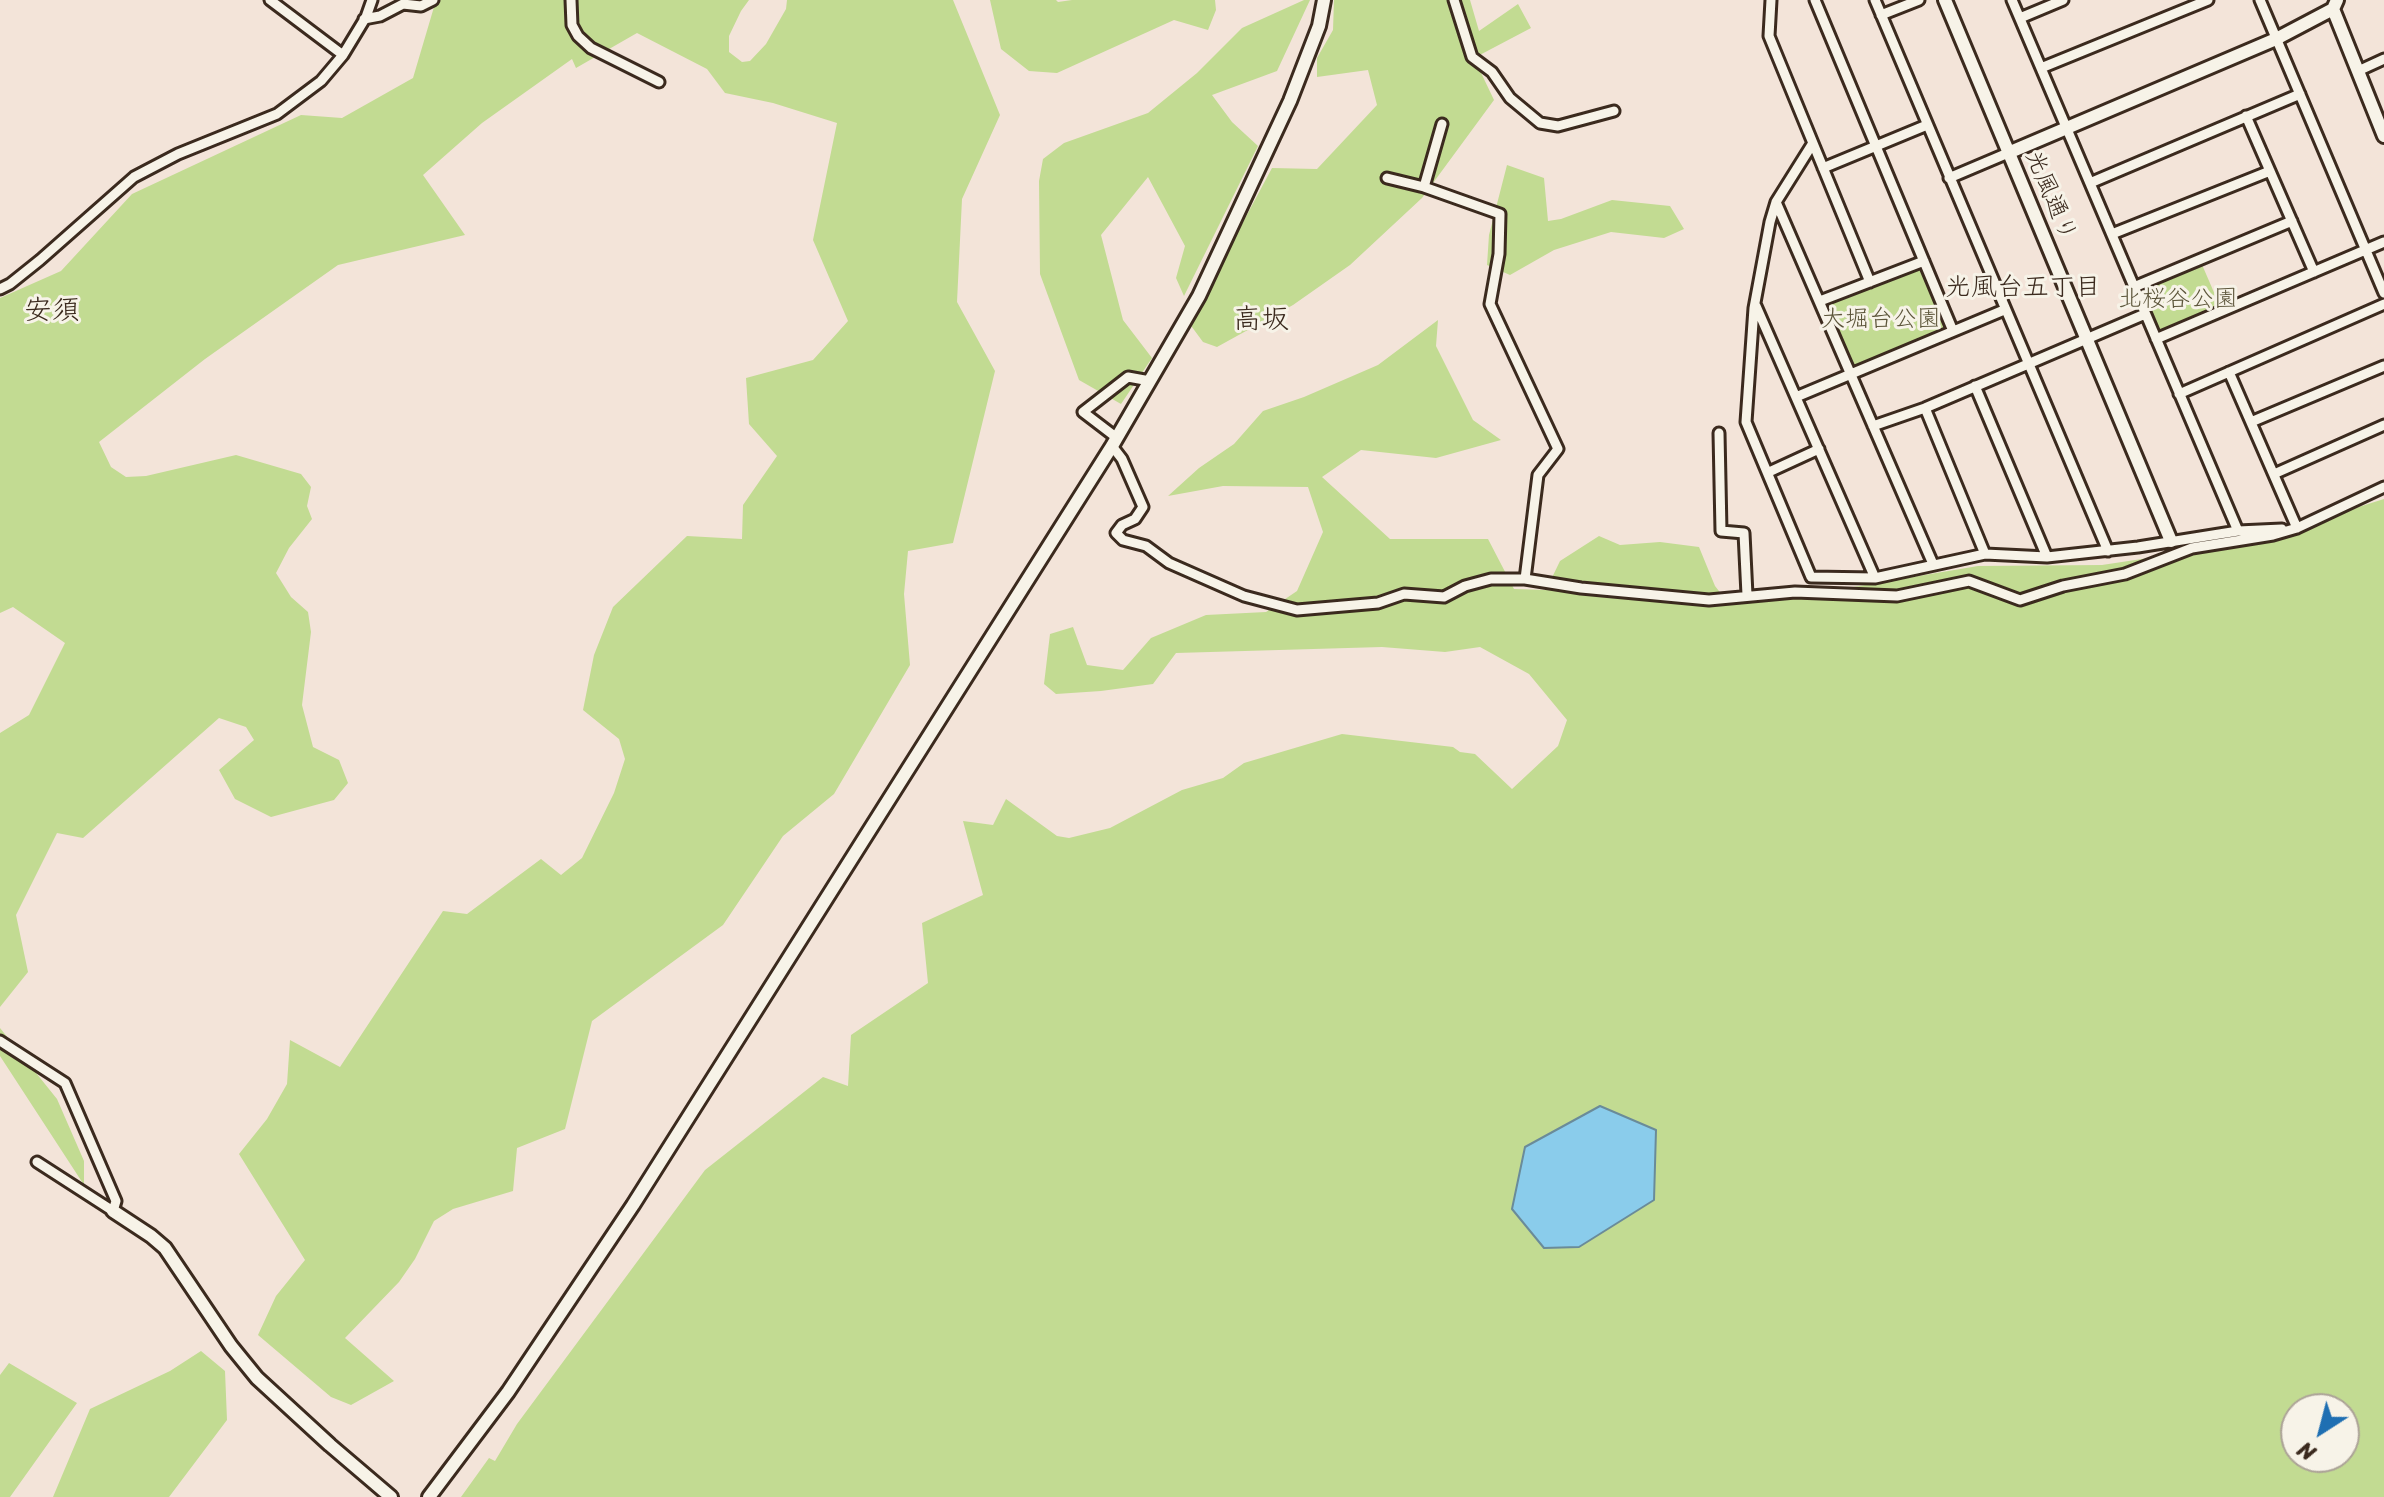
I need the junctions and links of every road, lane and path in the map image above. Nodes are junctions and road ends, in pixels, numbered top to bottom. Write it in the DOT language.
graph roads {
  1 [pos="270,0"];
  2 [pos="372,0"];
  3 [pos="433,0"];
  4 [pos="571,0"];
  5 [pos="1324,0"];
  6 [pos="1454,0"];
  7 [pos="1771,0"];
  8 [pos="1815,0"];
  9 [pos="1875,0"];
  10 [pos="1919,0"];
  11 [pos="1945,0"];
  12 [pos="2012,0"];
  13 [pos="2063,0"];
  14 [pos="2260,0"];
  15 [pos="2202,1"];
  16 [pos="2335,5"];
  17 [pos="1881,15"];
  18 [pos="2020,18"];
  19 [pos="364,19"];
  20 [pos="2276,39"];
  21 [pos="343,55"];
  22 [pos="2384,59"];
  23 [pos="2041,68"];
  24 [pos="2358,71"];
  25 [pos="659,82"];
  26 [pos="2300,94"];
  27 [pos="1614,111"];
  28 [pos="2246,116"];
  29 [pos="1442,124"];
  30 [pos="1927,125"];
  31 [pos="2066,128"];
  32 [pos="2384,136"];
  33 [pos="1813,143"];
  34 [pos="1876,146"];
  35 [pos="2008,153"];
  36 [pos="1823,168"];
  37 [pos="2270,171"];
  38 [pos="1387,178"];
  39 [pos="1949,178"];
  40 [pos="2090,183"];
  41 [pos="1424,187"];
  42 [pos="1776,202"];
  43 [pos="2292,221"];
  44 [pos="2112,234"];
  45 [pos="2384,242"];
  46 [pos="2366,250"];
  47 [pos="1924,261"];
  48 [pos="2314,272"];
  49 [pos="1870,282"];
  50 [pos="2134,287"];
  51 [pos="0,289"];
  52 [pos="2384,293"];
  53 [pos="1820,301"];
  54 [pos="1755,303"];
  55 [pos="2384,304"];
  56 [pos="2004,310"];
  57 [pos="2145,314"];
  58 [pos="1953,331"];
  59 [pos="2086,338"];
  60 [pos="2156,339"];
  61 [pos="2027,364"];
  62 [pos="2384,366"];
  63 [pos="2229,372"];
  64 [pos="1850,374"];
  65 [pos="1150,381"];
  66 [pos="1975,386"];
  67 [pos="2179,394"];
  68 [pos="1796,397"];
  69 [pos="1925,408"];
  70 [pos="2251,422"];
  71 [pos="2384,425"];
  72 [pos="1873,426"];
  73 [pos="1719,433"];
  74 [pos="1114,442"];
  75 [pos="1819,449"];
  76 [pos="1769,472"];
  77 [pos="2274,474"];
  78 [pos="2384,487"];
  79 [pos="2297,528"];
  80 [pos="2238,531"];
  81 [pos="2171,541"];
  82 [pos="2108,551"];
  83 [pos="1985,554"];
  84 [pos="2047,557"];
  85 [pos="1933,564"];
  86 [pos="1875,578"];
  87 [pos="1525,579"];
  88 [pos="1747,595"];
  89 [pos="0,1041"];
  90 [pos="37,1162"];
  91 [pos="113,1211"];
  92 [pos="391,1497"];
  93 [pos="429,1497"];
  1 -- 21 [label="street"];
  2 -- 19 [label="street"];
  3 -- 19 [label="street"];
  4 -- 25 [label="street"];
  5 -- 65 [label="street"];
  6 -- 27 [label="street"];
  7 -- 33 [label="street"];
  8 -- 34 [label="street"];
  9 -- 17 [label="street"];
  10 -- 17 [label="street"];
  11 -- 35 [label="street, 光風通り"];
  12 -- 18 [label="street"];
  13 -- 18 [label="street"];
  14 -- 20 [label="street"];
  15 -- 23 [label="street"];
  16 -- 20 [label="street"];
  16 -- 24 [label="street"];
  17 -- 30 [label="street"];
  18 -- 23 [label="street"];
  19 -- 21 [label="street"];
  20 -- 26 [label="street"];
  20 -- 31 [label="street"];
  21 -- 51 [label="street"];
  22 -- 24 [label="street"];
  23 -- 31 [label="street"];
  24 -- 32 [label="street"];
  26 -- 28 [label="street"];
  26 -- 46 [label="street"];
  28 -- 37 [label="street"];
  28 -- 40 [label="street"];
  29 -- 41 [label="street"];
  30 -- 34 [label="street"];
  30 -- 39 [label="street"];
  31 -- 35 [label="street"];
  31 -- 40 [label="street"];
  33 -- 36 [label="street"];
  33 -- 42 [label="street"];
  34 -- 36 [label="street"];
  34 -- 47 [label="street"];
  35 -- 39 [label="street"];
  35 -- 59 [label="street, 光風通り"];
  36 -- 49 [label="street"];
  37 -- 43 [label="street"];
  37 -- 44 [label="street"];
  38 -- 41 [label="street"];
  39 -- 56 [label="street"];
  40 -- 44 [label="street"];
  41 -- 87 [label="street"];
  42 -- 53 [label="street"];
  42 -- 54 [label="street"];
  43 -- 48 [label="street"];
  43 -- 50 [label="street"];
  44 -- 50 [label="street"];
  45 -- 46 [label="street"];
  46 -- 48 [label="street"];
  46 -- 52 [label="street"];
  47 -- 49 [label="street"];
  47 -- 58 [label="street"];
  48 -- 60 [label="street"];
  49 -- 53 [label="street"];
  50 -- 57 [label="street"];
  53 -- 64 [label="street"];
  54 -- 68 [label="street"];
  54 -- 76 [label="street"];
  55 -- 63 [label="street"];
  56 -- 58 [label="street"];
  56 -- 61 [label="street"];
  57 -- 59 [label="street"];
  57 -- 60 [label="street"];
  58 -- 64 [label="street"];
  59 -- 61 [label="street"];
  59 -- 81 [label="street, 光風通り"];
  60 -- 67 [label="street"];
  61 -- 66 [label="street"];
  61 -- 82 [label="street"];
  62 -- 70 [label="street"];
  63 -- 67 [label="street"];
  63 -- 70 [label="street"];
  64 -- 68 [label="street"];
  64 -- 72 [label="street"];
  65 -- 74 [label="street"];
  65 -- 74 [label="street"];
  66 -- 69 [label="street"];
  66 -- 84 [label="street"];
  67 -- 80 [label="street"];
  68 -- 75 [label="street"];
  69 -- 72 [label="street"];
  69 -- 83 [label="street"];
  70 -- 77 [label="street"];
  71 -- 77 [label="street"];
  72 -- 85 [label="street"];
  73 -- 88 [label="street"];
  74 -- 87 [label="street"];
  74 -- 93 [label="street"];
  75 -- 76 [label="street"];
  75 -- 86 [label="street"];
  76 -- 86 [label="street"];
  77 -- 79 [label="street"];
  78 -- 79 [label="street"];
  79 -- 80 [label="street"];
  79 -- 88 [label="street"];
  80 -- 81 [label="street"];
  81 -- 82 [label="street"];
  82 -- 84 [label="street"];
  83 -- 84 [label="street"];
  83 -- 85 [label="street"];
  85 -- 86 [label="street"];
  87 -- 88 [label="street"];
  89 -- 91 [label="street"];
  90 -- 91 [label="street"];
  91 -- 92 [label="street"];
}
